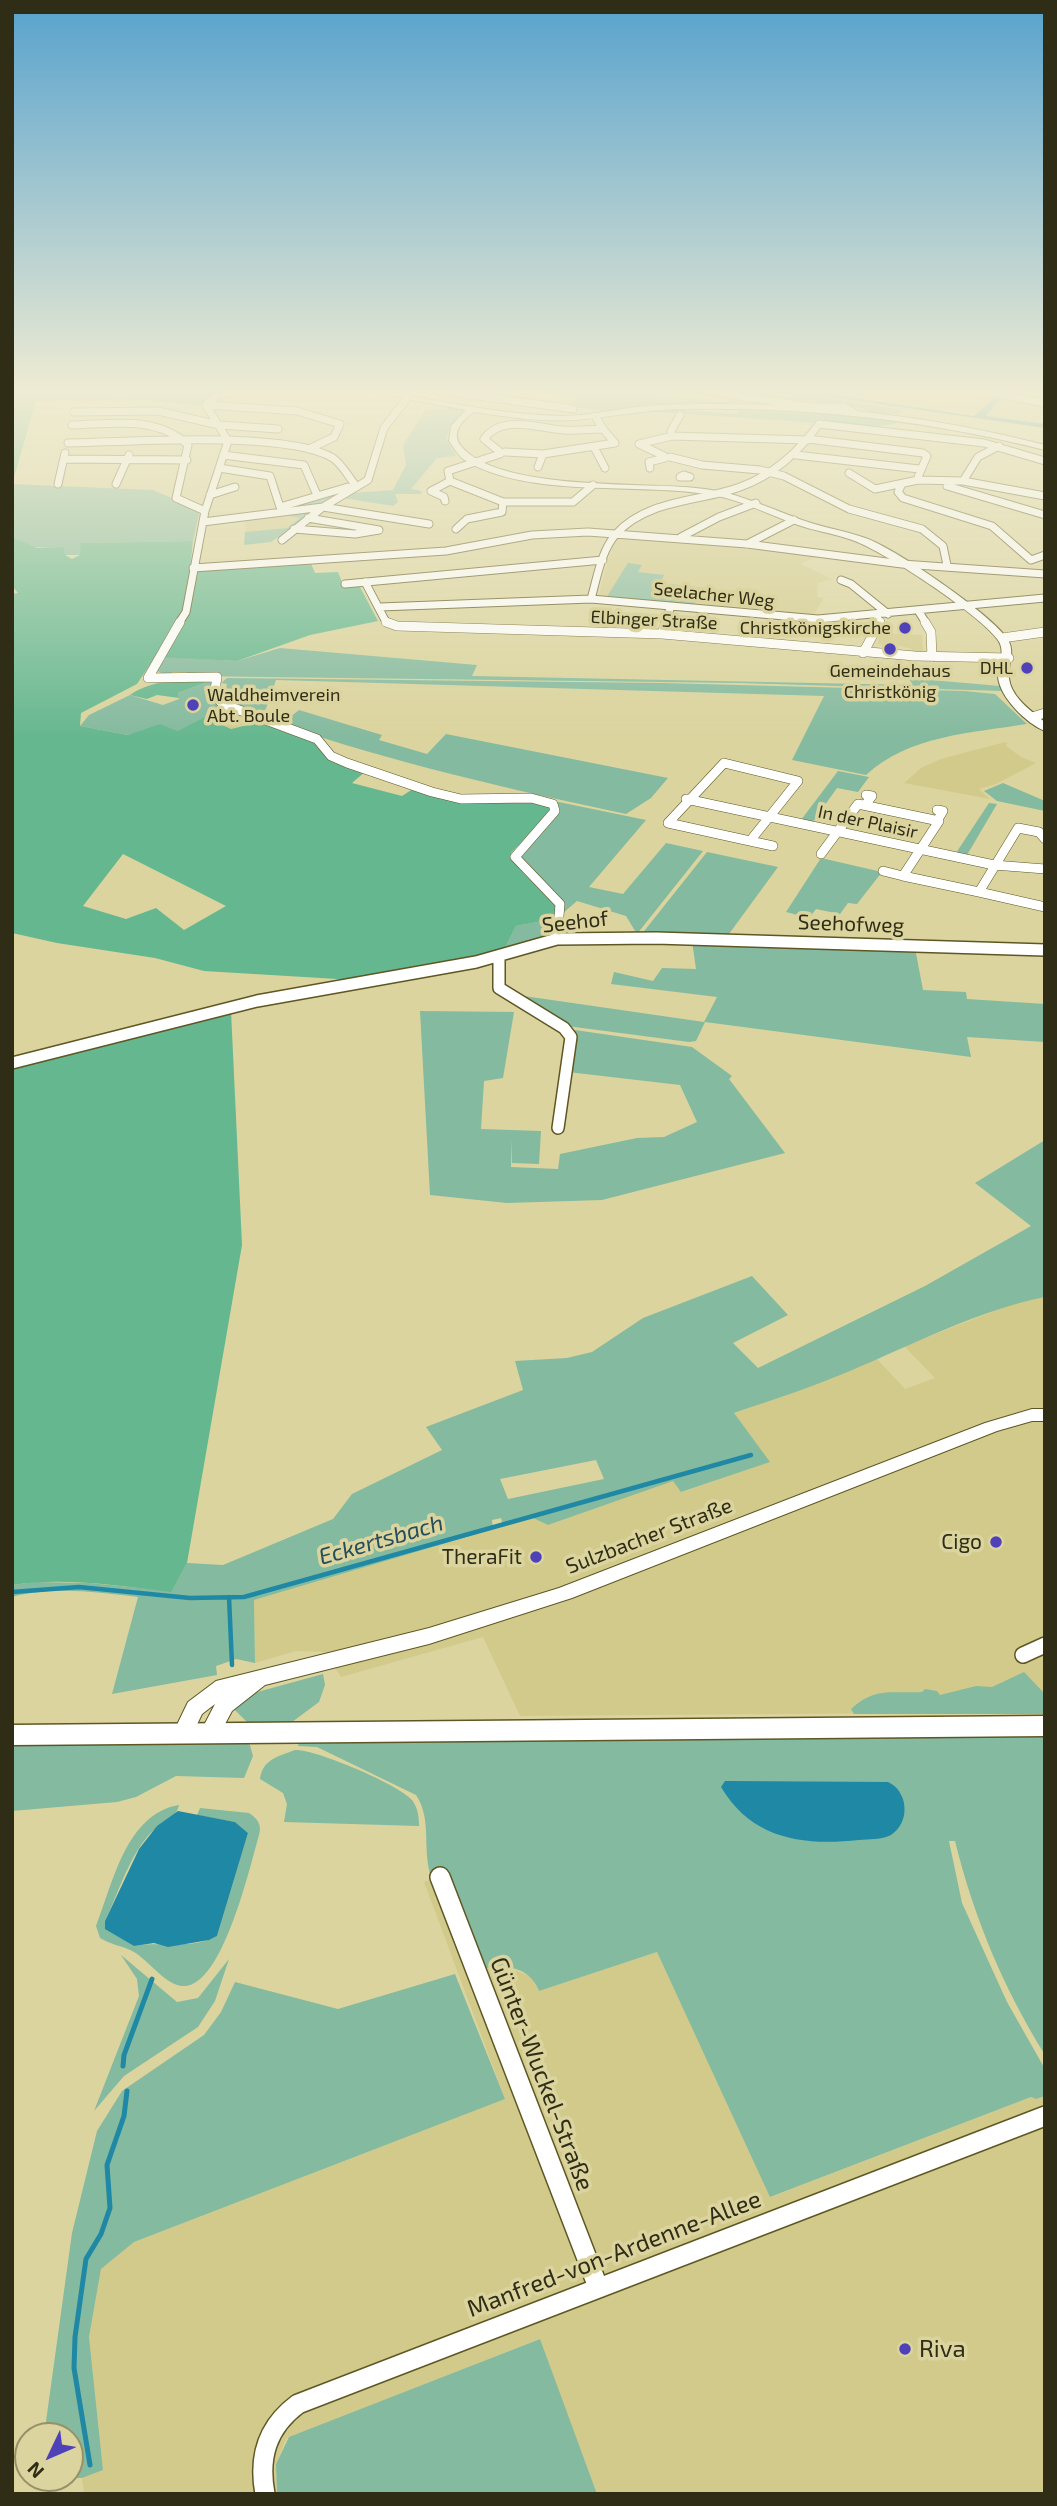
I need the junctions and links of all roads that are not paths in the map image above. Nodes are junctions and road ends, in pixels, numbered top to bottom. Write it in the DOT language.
graph roads {
  1 [pos="191,505"];
  2 [pos="207,505"];
  3 [pos="326,505"];
  4 [pos="503,505"];
  5 [pos="676,505"];
  6 [pos="751,505"];
  7 [pos="756,505"];
  8 [pos="841,505"];
  9 [pos="927,505"];
  10 [pos="1011,505"];
  11 [pos="323,507"];
  12 [pos="205,511"];
  13 [pos="1045,515"];
  14 [pos="308,518"];
  15 [pos="794,520"];
  16 [pos="203,522"];
  17 [pos="429,524"];
  18 [pos="456,528"];
  19 [pos="294,529"];
  20 [pos="616,533"];
  21 [pos="681,537"];
  22 [pos="282,540"];
  23 [pos="747,544"];
  24 [pos="1041,557"];
  25 [pos="603,560"];
  26 [pos="902,564"];
  27 [pos="947,565"];
  28 [pos="193,568"];
  29 [pos="1045,574"];
  30 [pos="841,580"];
  31 [pos="365,582"];
  32 [pos="345,583"];
  33 [pos="1045,598"];
  34 [pos="591,599"];
  35 [pos="671,606"];
  36 [pos="380,607"];
  37 [pos="964,607"];
  38 [pos="919,612"];
  39 [pos="888,614"];
  40 [pos="877,615"];
  41 [pos="1045,632"];
  42 [pos="662,634"];
  43 [pos="1002,638"];
  44 [pos="863,653"];
  45 [pos="932,657"];
  46 [pos="1009,658"];
  47 [pos="148,678"];
  48 [pos="1045,713"];
  49 [pos="1032,717"];
  50 [pos="1045,729"];
  51 [pos="687,800"];
  52 [pos="937,810"];
  53 [pos="769,817"];
  54 [pos="937,821"];
  55 [pos="838,832"];
  56 [pos="1045,839"];
  57 [pos="751,841"];
  58 [pos="773,846"];
  59 [pos="921,850"];
  60 [pos="821,854"];
  61 [pos="995,865"];
  62 [pos="1045,869"];
  63 [pos="883,871"];
  64 [pos="904,876"];
  65 [pos="979,892"];
  66 [pos="1045,907"];
  67 [pos="656,938"];
  68 [pos="557,939"];
  69 [pos="1045,950"];
  70 [pos="499,957"];
  71 [pos="12,1063"];
  72 [pos="558,1128"];
  73 [pos="1040,1412"];
  74 [pos="1045,1645"];
  75 [pos="1023,1655"];
  76 [pos="274,1674"];
  77 [pos="1045,1726"];
  78 [pos="184,1731"];
  79 [pos="211,1731"];
  80 [pos="12,1735"];
  81 [pos="440,1877"];
  82 [pos="1045,2116"];
  83 [pos="598,2287"];
  84 [pos="265,2494"];
  1 -- 12 [label="street"];
  2 -- 12 [label="street"];
  3 -- 11 [label="street"];
  4 -- 18 [label="street"];
  5 -- 20 [label="street"];
  6 -- 21 [label="street"];
  7 -- 15 [label="street"];
  8 -- 27 [label="street"];
  9 -- 24 [label="street"];
  10 -- 13 [label="street"];
  11 -- 14 [label="street"];
  11 -- 16 [label="street"];
  11 -- 17 [label="street"];
  12 -- 16 [label="street"];
  14 -- 19 [label="street"];
  14 -- 19 [label="street"];
  15 -- 23 [label="street"];
  15 -- 26 [label="street"];
  16 -- 28 [label="street"];
  19 -- 22 [label="street"];
  20 -- 21 [label="street"];
  20 -- 25 [label="street"];
  20 -- 28 [label="street"];
  21 -- 23 [label="street"];
  23 -- 26 [label="street"];
  25 -- 31 [label="street"];
  25 -- 34 [label="street"];
  26 -- 27 [label="street"];
  26 -- 37 [label="street"];
  27 -- 29 [label="street"];
  28 -- 47 [label="street"];
  30 -- 39 [label="street"];
  31 -- 32 [label="street"];
  31 -- 36 [label="street, Elbinger Straße"];
  33 -- 37 [label="street, Seelacher Weg"];
  34 -- 35 [label="street, Seelacher Weg"];
  34 -- 36 [label="street, Seelacher Weg"];
  35 -- 40 [label="street, Seelacher Weg"];
  35 -- 42 [label="street"];
  36 -- 42 [label="street, Elbinger Straße"];
  37 -- 38 [label="street, Seelacher Weg"];
  37 -- 43 [label="street"];
  38 -- 39 [label="street, Seelacher Weg"];
  38 -- 45 [label="street"];
  39 -- 40 [label="street, Seelacher Weg"];
  40 -- 44 [label="street"];
  41 -- 43 [label="street"];
  42 -- 44 [label="street, Elbinger Straße"];
  43 -- 46 [label="street"];
  44 -- 45 [label="street, Elbinger Straße"];
  45 -- 46 [label="street, Elbinger Straße"];
  46 -- 49 [label="street"];
  47 -- 68 [label="street"];
  48 -- 49 [label="street"];
  49 -- 50 [label="street"];
  51 -- 53 [label="street, In der Plaisir"];
  51 -- 53 [label="street"];
  51 -- 57 [label="street"];
  52 -- 54 [label="street"];
  53 -- 55 [label="street, In der Plaisir"];
  53 -- 57 [label="street"];
  54 -- 55 [label="street"];
  54 -- 59 [label="street"];
  55 -- 59 [label="street, In der Plaisir"];
  55 -- 60 [label="street"];
  56 -- 61 [label="street"];
  57 -- 58 [label="street"];
  59 -- 61 [label="street, In der Plaisir"];
  59 -- 64 [label="street"];
  61 -- 62 [label="street, In der Plaisir"];
  61 -- 65 [label="street"];
  63 -- 64 [label="street"];
  64 -- 65 [label="street"];
  65 -- 66 [label="street"];
  67 -- 68 [label="street, Seehof"];
  67 -- 69 [label="street, Seehofweg"];
  68 -- 70 [label="street, Seehof"];
  70 -- 71 [label="street, Seehof"];
  70 -- 72 [label="street"];
  73 -- 76 [label="street, Sulzbacher Straße"];
  74 -- 75 [label="street"];
  76 -- 78 [label="street"];
  76 -- 79 [label="street"];
  77 -- 79 [label="main road"];
  78 -- 79 [label="main road"];
  78 -- 80 [label="main road"];
  81 -- 83 [label="street, Günter-Wuckel-Straße"];
  82 -- 83 [label="street, Manfred-von-Ardenne-Allee"];
  83 -- 84 [label="street, Manfred-von-Ardenne-Allee"];
}
